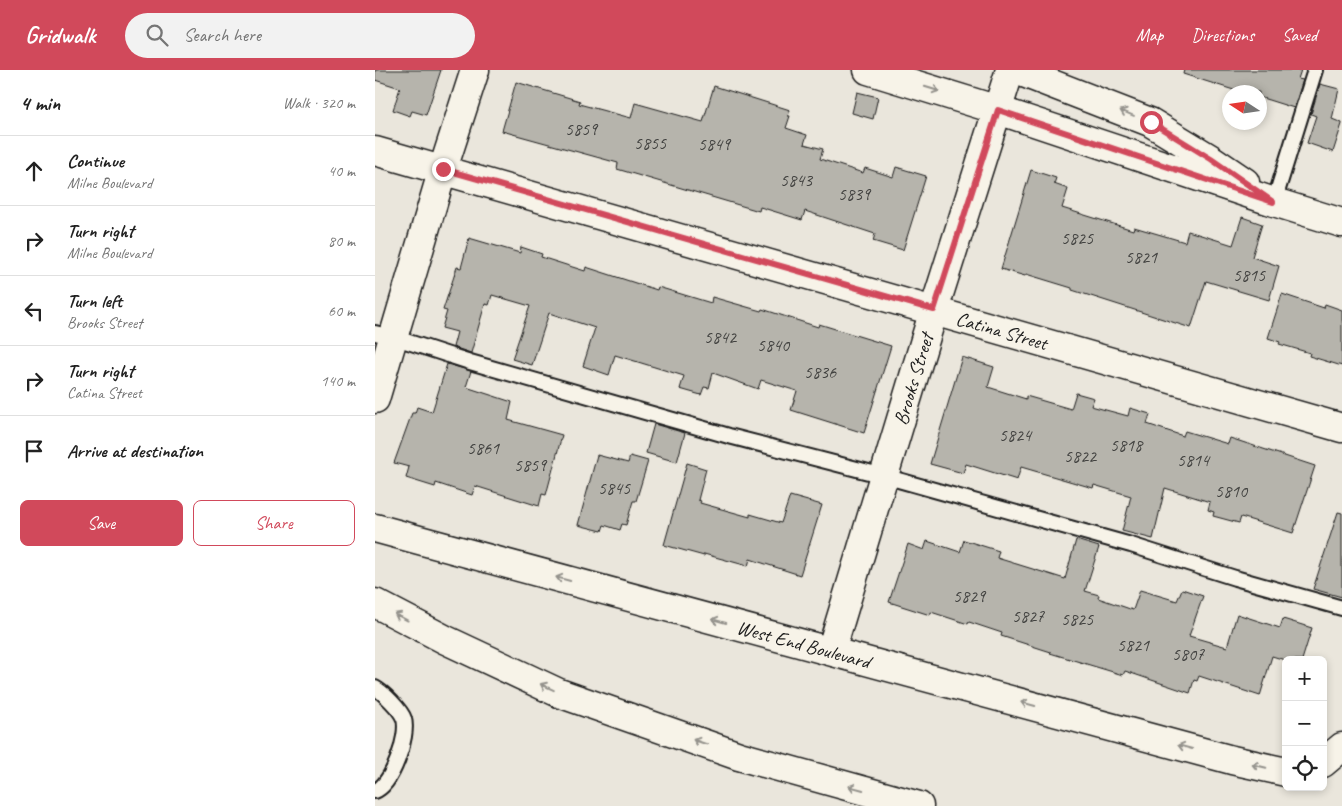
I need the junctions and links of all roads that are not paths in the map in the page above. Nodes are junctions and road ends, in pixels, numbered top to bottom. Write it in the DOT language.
graph roads {
  1 [pos="475,70"];
  2 [pos="868,70"];
  3 [pos="1010,70"];
  4 [pos="1016,70"];
  5 [pos="1315,70"];
  6 [pos="998,110"];
  7 [pos="375,151"];
  8 [pos="443,169"];
  9 [pos="1273,202"];
  10 [pos="1342,223"];
  11 [pos="934,310"];
  12 [pos="384,335"];
  13 [pos="375,399"];
  14 [pos="1342,428"];
  15 [pos="884,476"];
  16 [pos="375,528"];
  17 [pos="375,603"];
  18 [pos="1342,608"];
  19 [pos="831,651"];
  20 [pos="375,688"];
  21 [pos="1342,747"];
  22 [pos="1327,760"];
  23 [pos="1282,771"];
  24 [pos="375,791"];
  25 [pos="919,806"];
  1 -- 8 [label="main road"];
  2 -- 6 [label="main road, one-way"];
  3 -- 6 [label="main road, Brooks Street"];
  9 -- 4 [label="main road, one-way"];
  5 -- 9 [label="lane"];
  6 -- 9 [label="main road"];
  6 -- 11 [label="main road, Brooks Street"];
  7 -- 8 [label="main road, Catina Street"];
  8 -- 11 [label="main road, Catina Street"];
  8 -- 12 [label="main road"];
  9 -- 10 [label="main road"];
  11 -- 14 [label="main road, Catina Street"];
  11 -- 15 [label="main road, Brooks Street"];
  12 -- 13 [label="main road"];
  12 -- 15 [label="lane"];
  15 -- 18 [label="lane"];
  15 -- 19 [label="main road, Brooks Street"];
  19 -- 16 [label="main road, West End Boulevard, one-way"];
  25 -- 17 [label="main road, one-way"];
  23 -- 19 [label="main road, West End Boulevard, one-way"];
  20 -- 24 [label="lane"];
  21 -- 22 [label="main road"];
}
